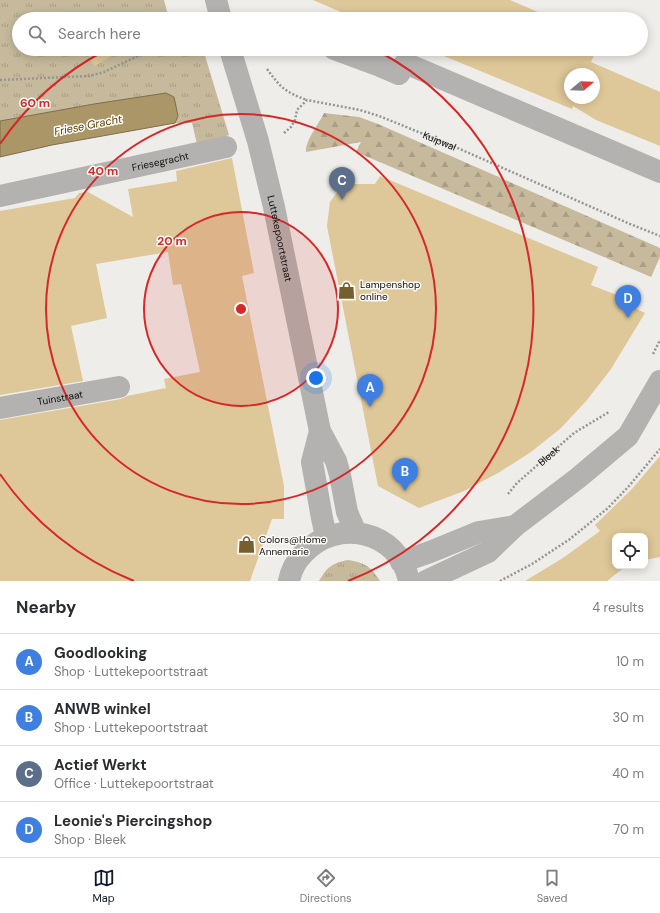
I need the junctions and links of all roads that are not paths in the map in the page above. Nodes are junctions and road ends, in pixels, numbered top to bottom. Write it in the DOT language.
graph roads {
  1 [pos="216,0"];
  2 [pos="219,12"];
  3 [pos="232,56"];
  4 [pos="352,56"];
  5 [pos="226,147"];
  6 [pos="660,172"];
  7 [pos="0,196"];
  8 [pos="660,381"];
  9 [pos="119,388"];
  10 [pos="0,408"];
  11 [pos="320,431"];
  12 [pos="516,526"];
  13 [pos="356,533"];
  14 [pos="326,536"];
  15 [pos="405,571"];
  16 [pos="289,581"];
  17 [pos="426,581"];
  1 -- 2 [label="street"];
  3 -- 11 [label="street, Luttekepoortstraat"];
  4 -- 6 [label="street"];
  5 -- 7 [label="street, Friesegracht"];
  8 -- 12 [label="street"];
  9 -- 10 [label="street, Tuinstraat"];
  11 -- 13 [label="street, Luttekepoortstraat"];
  11 -- 14 [label="street, Luttekepoortstraat"];
  12 -- 15 [label="street"];
  12 -- 17 [label="street"];
  13 -- 14 [label="street"];
  13 -- 15 [label="street"];
  14 -- 16 [label="street"];
}
